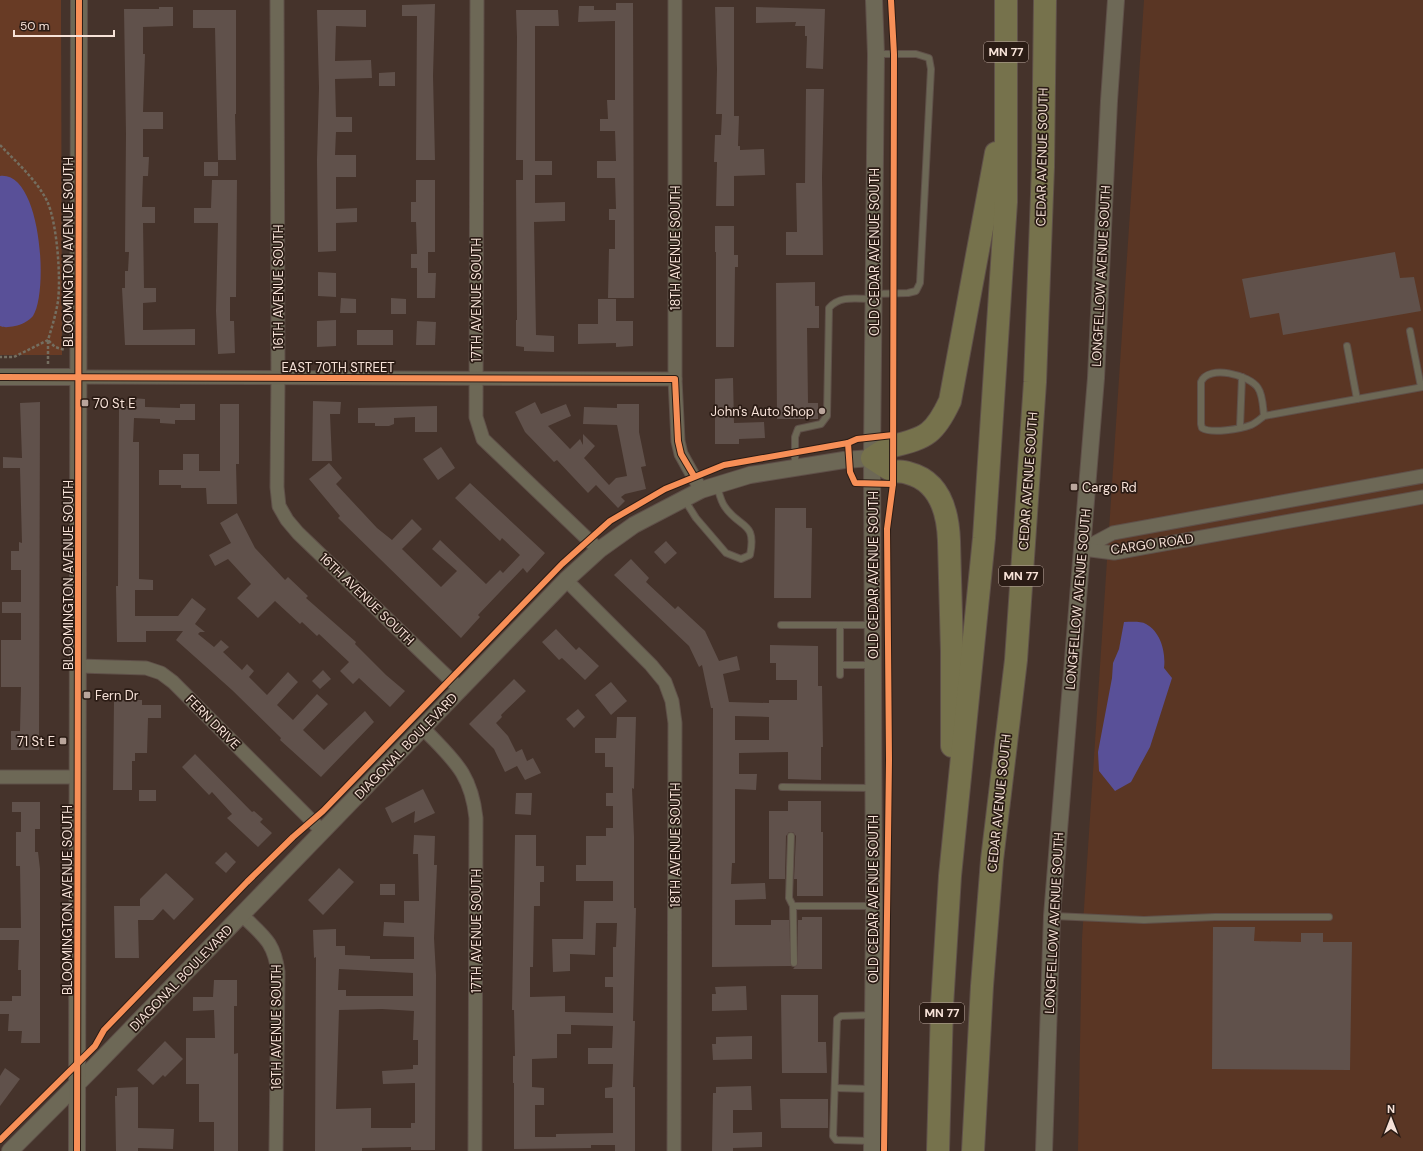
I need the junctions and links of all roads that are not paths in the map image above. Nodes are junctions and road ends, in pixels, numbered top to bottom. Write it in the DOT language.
graph roads {
  1 [pos="79,0"];
  2 [pos="277,0"];
  3 [pos="476,0"];
  4 [pos="675,0"];
  5 [pos="874,0"];
  6 [pos="1006,0"];
  7 [pos="1045,0"];
  8 [pos="1116,0"];
  9 [pos="876,54"];
  10 [pos="1006,103"];
  11 [pos="874,296"];
  12 [pos="1410,331"];
  13 [pos="1347,346"];
  14 [pos="0,377"];
  15 [pos="79,377"];
  16 [pos="1242,377"];
  17 [pos="278,378"];
  18 [pos="475,378"];
  19 [pos="675,379"];
  20 [pos="1422,387"];
  21 [pos="1357,399"];
  22 [pos="1264,416"];
  23 [pos="1240,427"];
  24 [pos="872,458"];
  25 [pos="795,468"];
  26 [pos="1423,476"];
  27 [pos="717,485"];
  28 [pos="701,490"];
  29 [pos="1423,497"];
  30 [pos="684,499"];
  31 [pos="1083,548"];
  32 [pos="599,550"];
  33 [pos="566,580"];
  34 [pos="781,625"];
  35 [pos="840,625"];
  36 [pos="873,625"];
  37 [pos="840,665"];
  38 [pos="873,665"];
  39 [pos="79,666"];
  40 [pos="840,675"];
  41 [pos="461,690"];
  42 [pos="423,728"];
  43 [pos="78,777"];
  44 [pos="0,778"];
  45 [pos="782,787"];
  46 [pos="873,788"];
  47 [pos="323,832"];
  48 [pos="791,836"];
  49 [pos="950,876"];
  50 [pos="793,906"];
  51 [pos="874,906"];
  52 [pos="242,915"];
  53 [pos="1052,916"];
  54 [pos="1329,917"];
  55 [pos="794,963"];
  56 [pos="873,1015"];
  57 [pos="78,1083"];
  58 [pos="834,1088"];
  59 [pos="872,1089"];
  60 [pos="872,1146"];
  61 [pos="10,1151"];
  62 [pos="77,1151"];
  63 [pos="276,1151"];
  64 [pos="475,1151"];
  65 [pos="674,1151"];
  66 [pos="938,1151"];
  67 [pos="973,1151"];
  68 [pos="1044,1151"];
  1 -- 15 [label="street, BLOOMINGTON AVENUE SOUTH"];
  2 -- 17 [label="street, 16TH AVENUE SOUTH"];
  3 -- 18 [label="street, 17TH AVENUE SOUTH"];
  4 -- 19 [label="street, 18TH AVENUE SOUTH"];
  5 -- 9 [label="street, OLD CEDAR AVENUE SOUTH"];
  6 -- 10 [label="highway, MN 77"];
  7 -- 67 [label="highway, CEDAR AVENUE SOUTH / MN 77"];
  8 -- 31 [label="street, LONGFELLOW AVENUE SOUTH"];
  9 -- 11 [label="street, OLD CEDAR AVENUE SOUTH"];
  9 -- 11 [label="lane"];
  10 -- 24 [label="highway"];
  10 -- 49 [label="highway, MN 77"];
  11 -- 24 [label="street, OLD CEDAR AVENUE SOUTH"];
  11 -- 25 [label="lane"];
  12 -- 20 [label="lane"];
  13 -- 21 [label="lane"];
  14 -- 15 [label="street, EAST 70TH STREET"];
  15 -- 17 [label="street, EAST 70TH STREET"];
  15 -- 39 [label="street, BLOOMINGTON AVENUE SOUTH"];
  16 -- 22 [label="lane"];
  16 -- 23 [label="lane"];
  16 -- 23 [label="lane"];
  17 -- 18 [label="street, EAST 70TH STREET"];
  17 -- 41 [label="street, 16TH AVENUE SOUTH"];
  18 -- 19 [label="street, EAST 70TH STREET"];
  18 -- 32 [label="street, 17TH AVENUE SOUTH"];
  19 -- 28 [label="street, 18TH AVENUE SOUTH"];
  20 -- 21 [label="lane"];
  21 -- 22 [label="lane"];
  22 -- 23 [label="lane"];
  24 -- 25 [label="street, DIAGONAL BOULEVARD"];
  24 -- 36 [label="street, OLD CEDAR AVENUE SOUTH"];
  24 -- 49 [label="highway"];
  25 -- 27 [label="street, DIAGONAL BOULEVARD"];
  26 -- 31 [label="street, CARGO ROAD"];
  27 -- 28 [label="street, DIAGONAL BOULEVARD"];
  27 -- 30 [label="lane"];
  28 -- 30 [label="street, DIAGONAL BOULEVARD"];
  29 -- 31 [label="street, CARGO ROAD"];
  30 -- 32 [label="street, DIAGONAL BOULEVARD"];
  31 -- 53 [label="street, LONGFELLOW AVENUE SOUTH"];
  32 -- 33 [label="street, DIAGONAL BOULEVARD"];
  33 -- 41 [label="street, DIAGONAL BOULEVARD"];
  33 -- 65 [label="street, 18TH AVENUE SOUTH"];
  34 -- 35 [label="lane"];
  35 -- 36 [label="lane"];
  35 -- 37 [label="lane"];
  36 -- 38 [label="street, OLD CEDAR AVENUE SOUTH"];
  37 -- 38 [label="lane"];
  37 -- 40 [label="lane"];
  38 -- 46 [label="street, OLD CEDAR AVENUE SOUTH"];
  39 -- 43 [label="street, BLOOMINGTON AVENUE SOUTH"];
  39 -- 47 [label="street, FERN DRIVE"];
  41 -- 42 [label="street, DIAGONAL BOULEVARD"];
  42 -- 47 [label="street, DIAGONAL BOULEVARD"];
  42 -- 64 [label="street, 17TH AVENUE SOUTH"];
  43 -- 44 [label="street"];
  43 -- 57 [label="street, BLOOMINGTON AVENUE SOUTH"];
  45 -- 46 [label="lane"];
  46 -- 51 [label="street, OLD CEDAR AVENUE SOUTH"];
  47 -- 52 [label="street, DIAGONAL BOULEVARD"];
  48 -- 50 [label="lane"];
  49 -- 66 [label="highway, MN 77"];
  50 -- 51 [label="lane"];
  50 -- 55 [label="lane"];
  51 -- 56 [label="street, OLD CEDAR AVENUE SOUTH"];
  52 -- 57 [label="street, DIAGONAL BOULEVARD"];
  52 -- 63 [label="street, 16TH AVENUE SOUTH"];
  53 -- 54 [label="lane"];
  53 -- 68 [label="street, LONGFELLOW AVENUE SOUTH"];
  56 -- 58 [label="lane"];
  56 -- 59 [label="street, OLD CEDAR AVENUE SOUTH"];
  57 -- 61 [label="street, DIAGONAL BOULEVARD"];
  57 -- 62 [label="street, BLOOMINGTON AVENUE SOUTH"];
  58 -- 59 [label="lane"];
  58 -- 60 [label="lane"];
  59 -- 60 [label="street, OLD CEDAR AVENUE SOUTH"];
}
